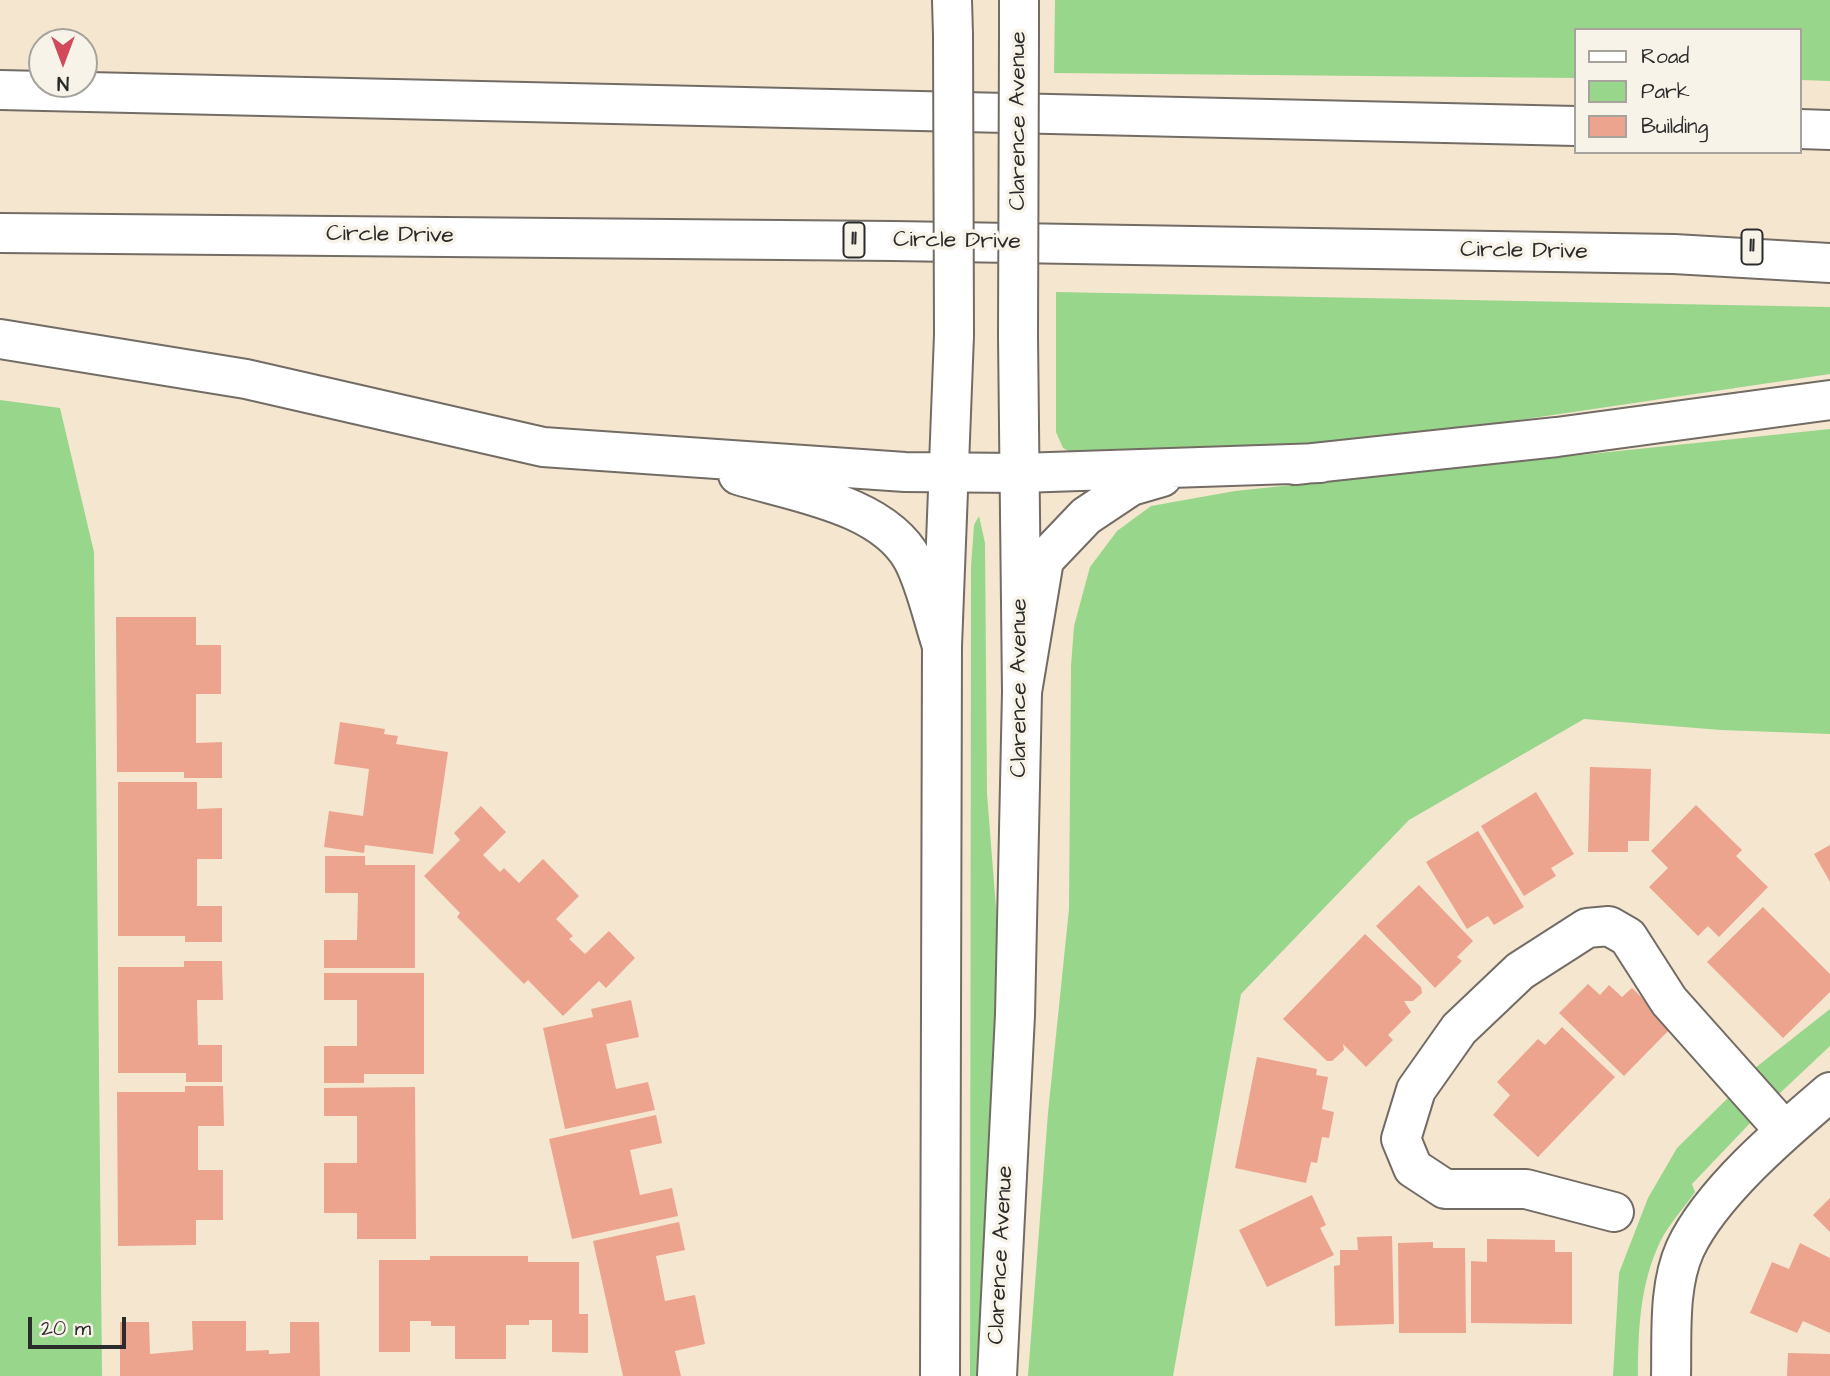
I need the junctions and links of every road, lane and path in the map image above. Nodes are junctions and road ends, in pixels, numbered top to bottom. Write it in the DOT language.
graph roads {
  1 [pos="952,18"];
  2 [pos="1019,18"];
  3 [pos="0,90"];
  4 [pos="1574,126"];
  5 [pos="1802,129"];
  6 [pos="1830,130"];
  7 [pos="0,233"];
  8 [pos="1830,239"];
  9 [pos="1674,254"];
  10 [pos="1830,263"];
  11 [pos="0,339"];
  12 [pos="1830,400"];
  13 [pos="665,454"];
  14 [pos="1321,463"];
  15 [pos="949,472"];
  16 [pos="1020,473"];
  17 [pos="942,646"];
  18 [pos="1022,692"];
  19 [pos="1830,1092"];
  20 [pos="1785,1130"];
  21 [pos="1614,1212"];
  22 [pos="940,1376"];
  23 [pos="996,1376"];
  24 [pos="1671,1376"];
  1 -- 15 [label="main road, bridge"];
  2 -- 16 [label="main road, Clarence Avenue, bridge"];
  3 -- 4 [label="main road"];
  5 -- 6 [label="main road"];
  7 -- 9 [label="main road, Circle Drive / 11"];
  8 -- 9 [label="main road, 11"];
  9 -- 10 [label="main road, Circle Drive / 11"];
  11 -- 13 [label="main road"];
  12 -- 14 [label="main road"];
  13 -- 15 [label="main road"];
  13 -- 17 [label="main road"];
  14 -- 16 [label="main road"];
  14 -- 18 [label="main road"];
  15 -- 16 [label="main road"];
  15 -- 17 [label="main road"];
  16 -- 18 [label="main road, Clarence Avenue"];
  17 -- 22 [label="main road"];
  18 -- 23 [label="main road, Clarence Avenue"];
  19 -- 20 [label="main road"];
  20 -- 21 [label="main road"];
  20 -- 24 [label="main road"];
}
